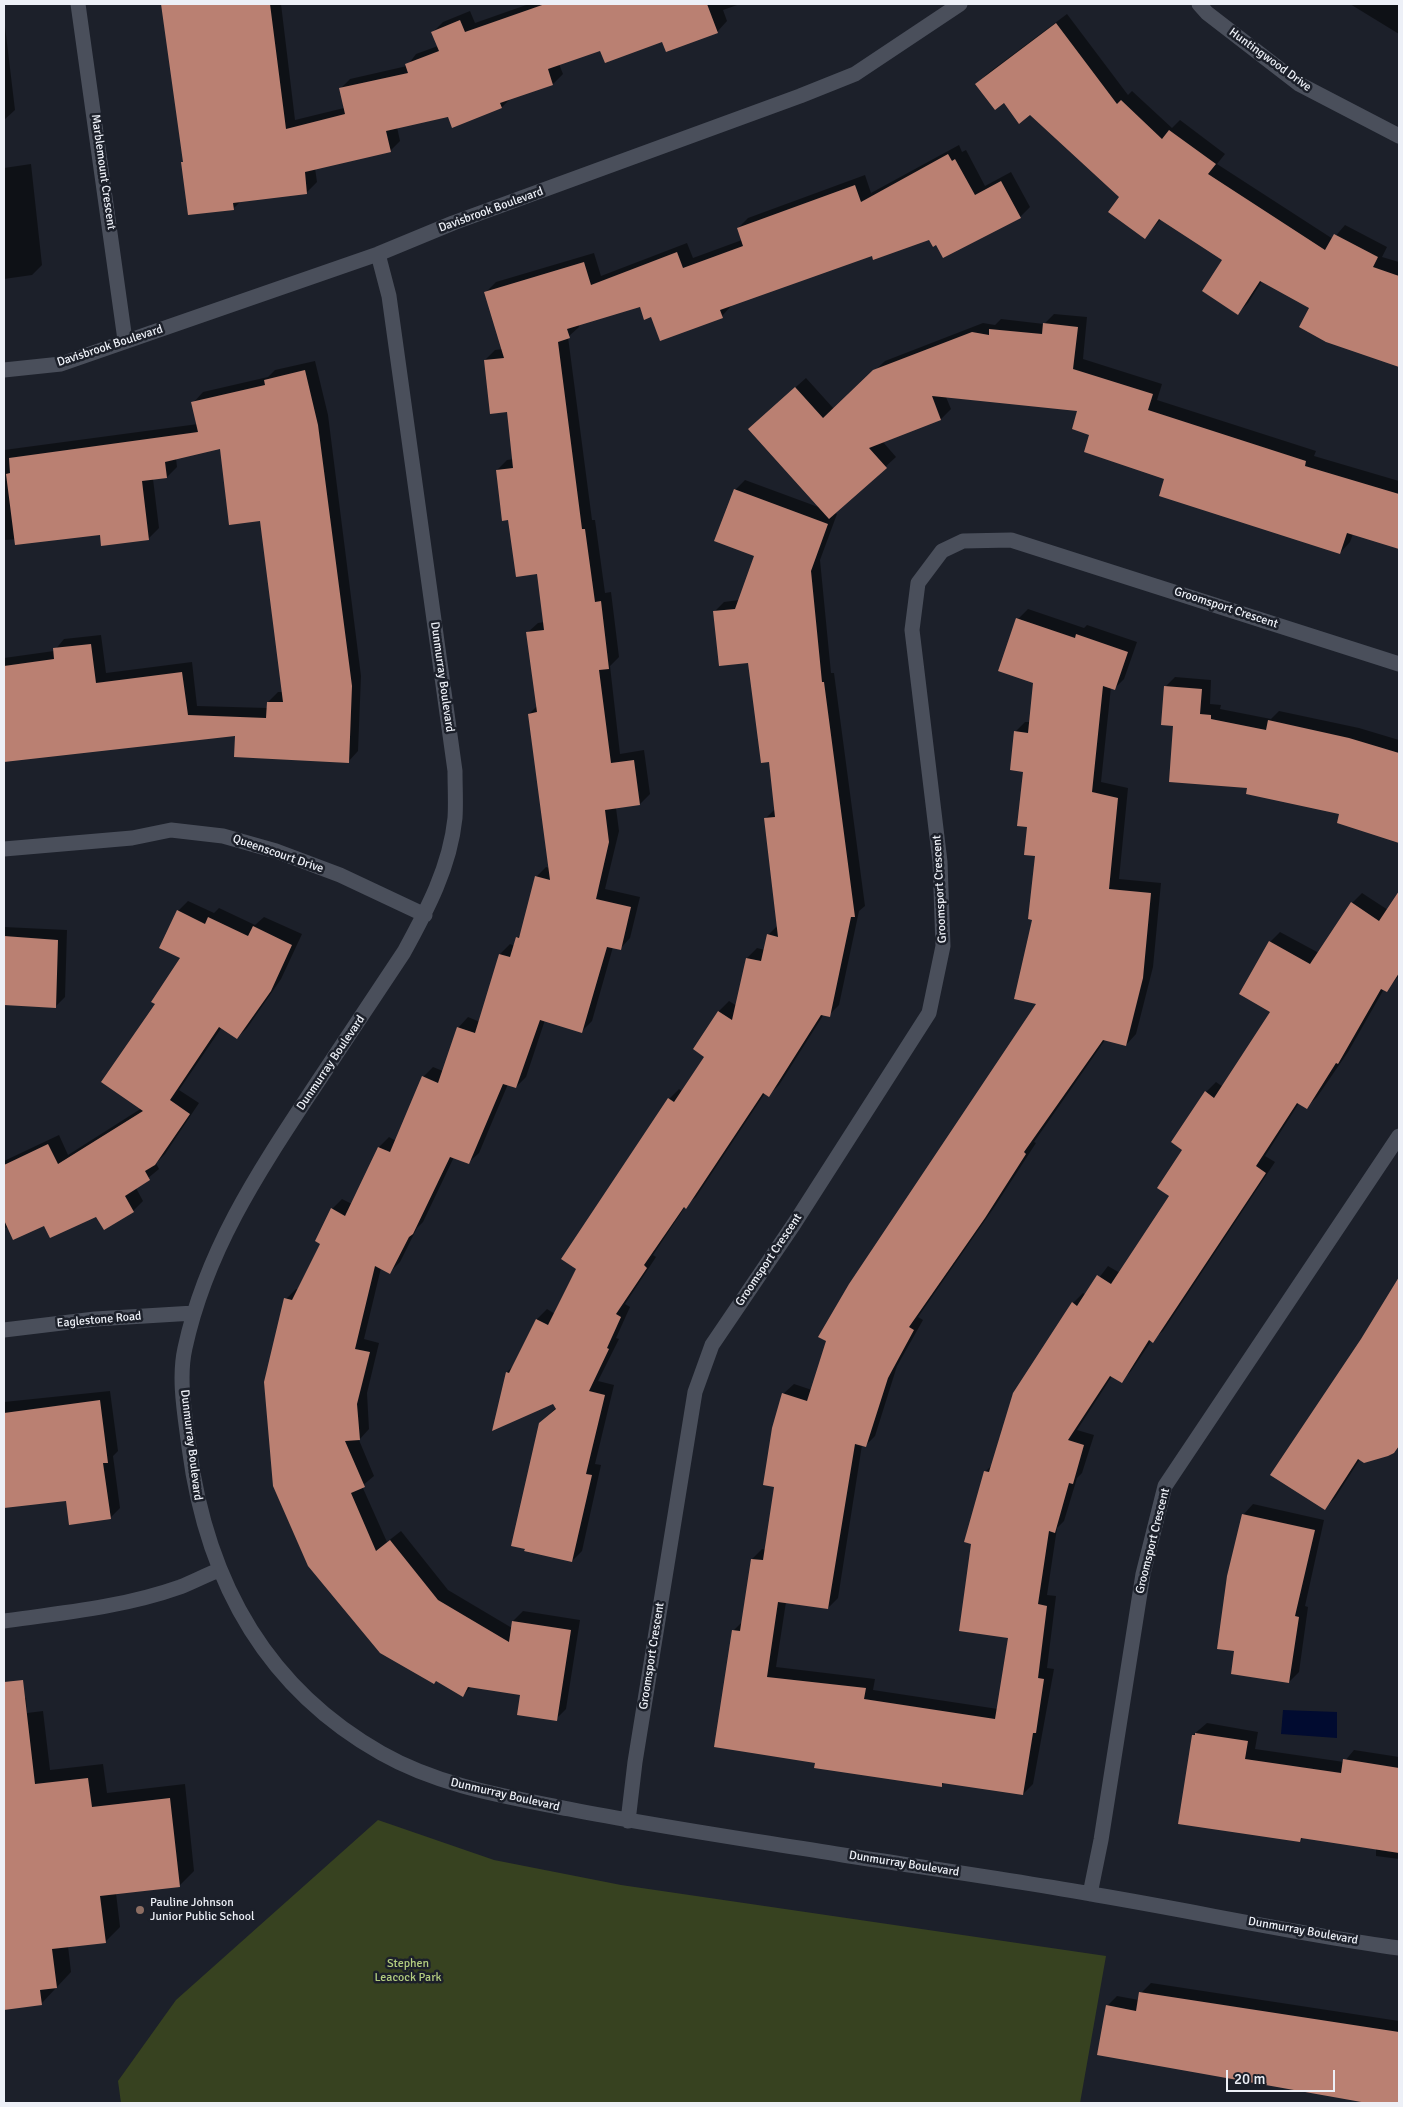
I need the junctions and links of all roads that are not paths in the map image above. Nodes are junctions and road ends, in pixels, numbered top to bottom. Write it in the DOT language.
graph roads {
  1 [pos="78,4"];
  2 [pos="960,4"];
  3 [pos="1199,4"];
  4 [pos="1399,136"];
  5 [pos="378,254"];
  6 [pos="125,340"];
  7 [pos="4,370"];
  8 [pos="1399,664"];
  9 [pos="4,849"];
  10 [pos="424,915"];
  11 [pos="1399,1136"];
  12 [pos="194,1313"];
  13 [pos="4,1330"];
  14 [pos="219,1570"];
  15 [pos="4,1621"];
  16 [pos="628,1821"];
  17 [pos="1090,1894"];
  18 [pos="1399,1948"];
  1 -- 6 [label="street, Marblemount Crescent"];
  2 -- 5 [label="street, Davisbrook Boulevard"];
  3 -- 4 [label="street, Huntingwood Drive"];
  5 -- 6 [label="street, Davisbrook Boulevard"];
  5 -- 10 [label="street, Dunmurray Boulevard"];
  6 -- 7 [label="street, Davisbrook Boulevard"];
  8 -- 16 [label="street, Groomsport Crescent"];
  9 -- 10 [label="street, Queenscourt Drive"];
  10 -- 12 [label="street, Dunmurray Boulevard"];
  11 -- 17 [label="street, Groomsport Crescent"];
  12 -- 13 [label="street, Eaglestone Road"];
  12 -- 14 [label="street, Dunmurray Boulevard"];
  14 -- 15 [label="street"];
  14 -- 16 [label="street, Dunmurray Boulevard"];
  16 -- 17 [label="street, Dunmurray Boulevard"];
  17 -- 18 [label="street, Dunmurray Boulevard"];
}
